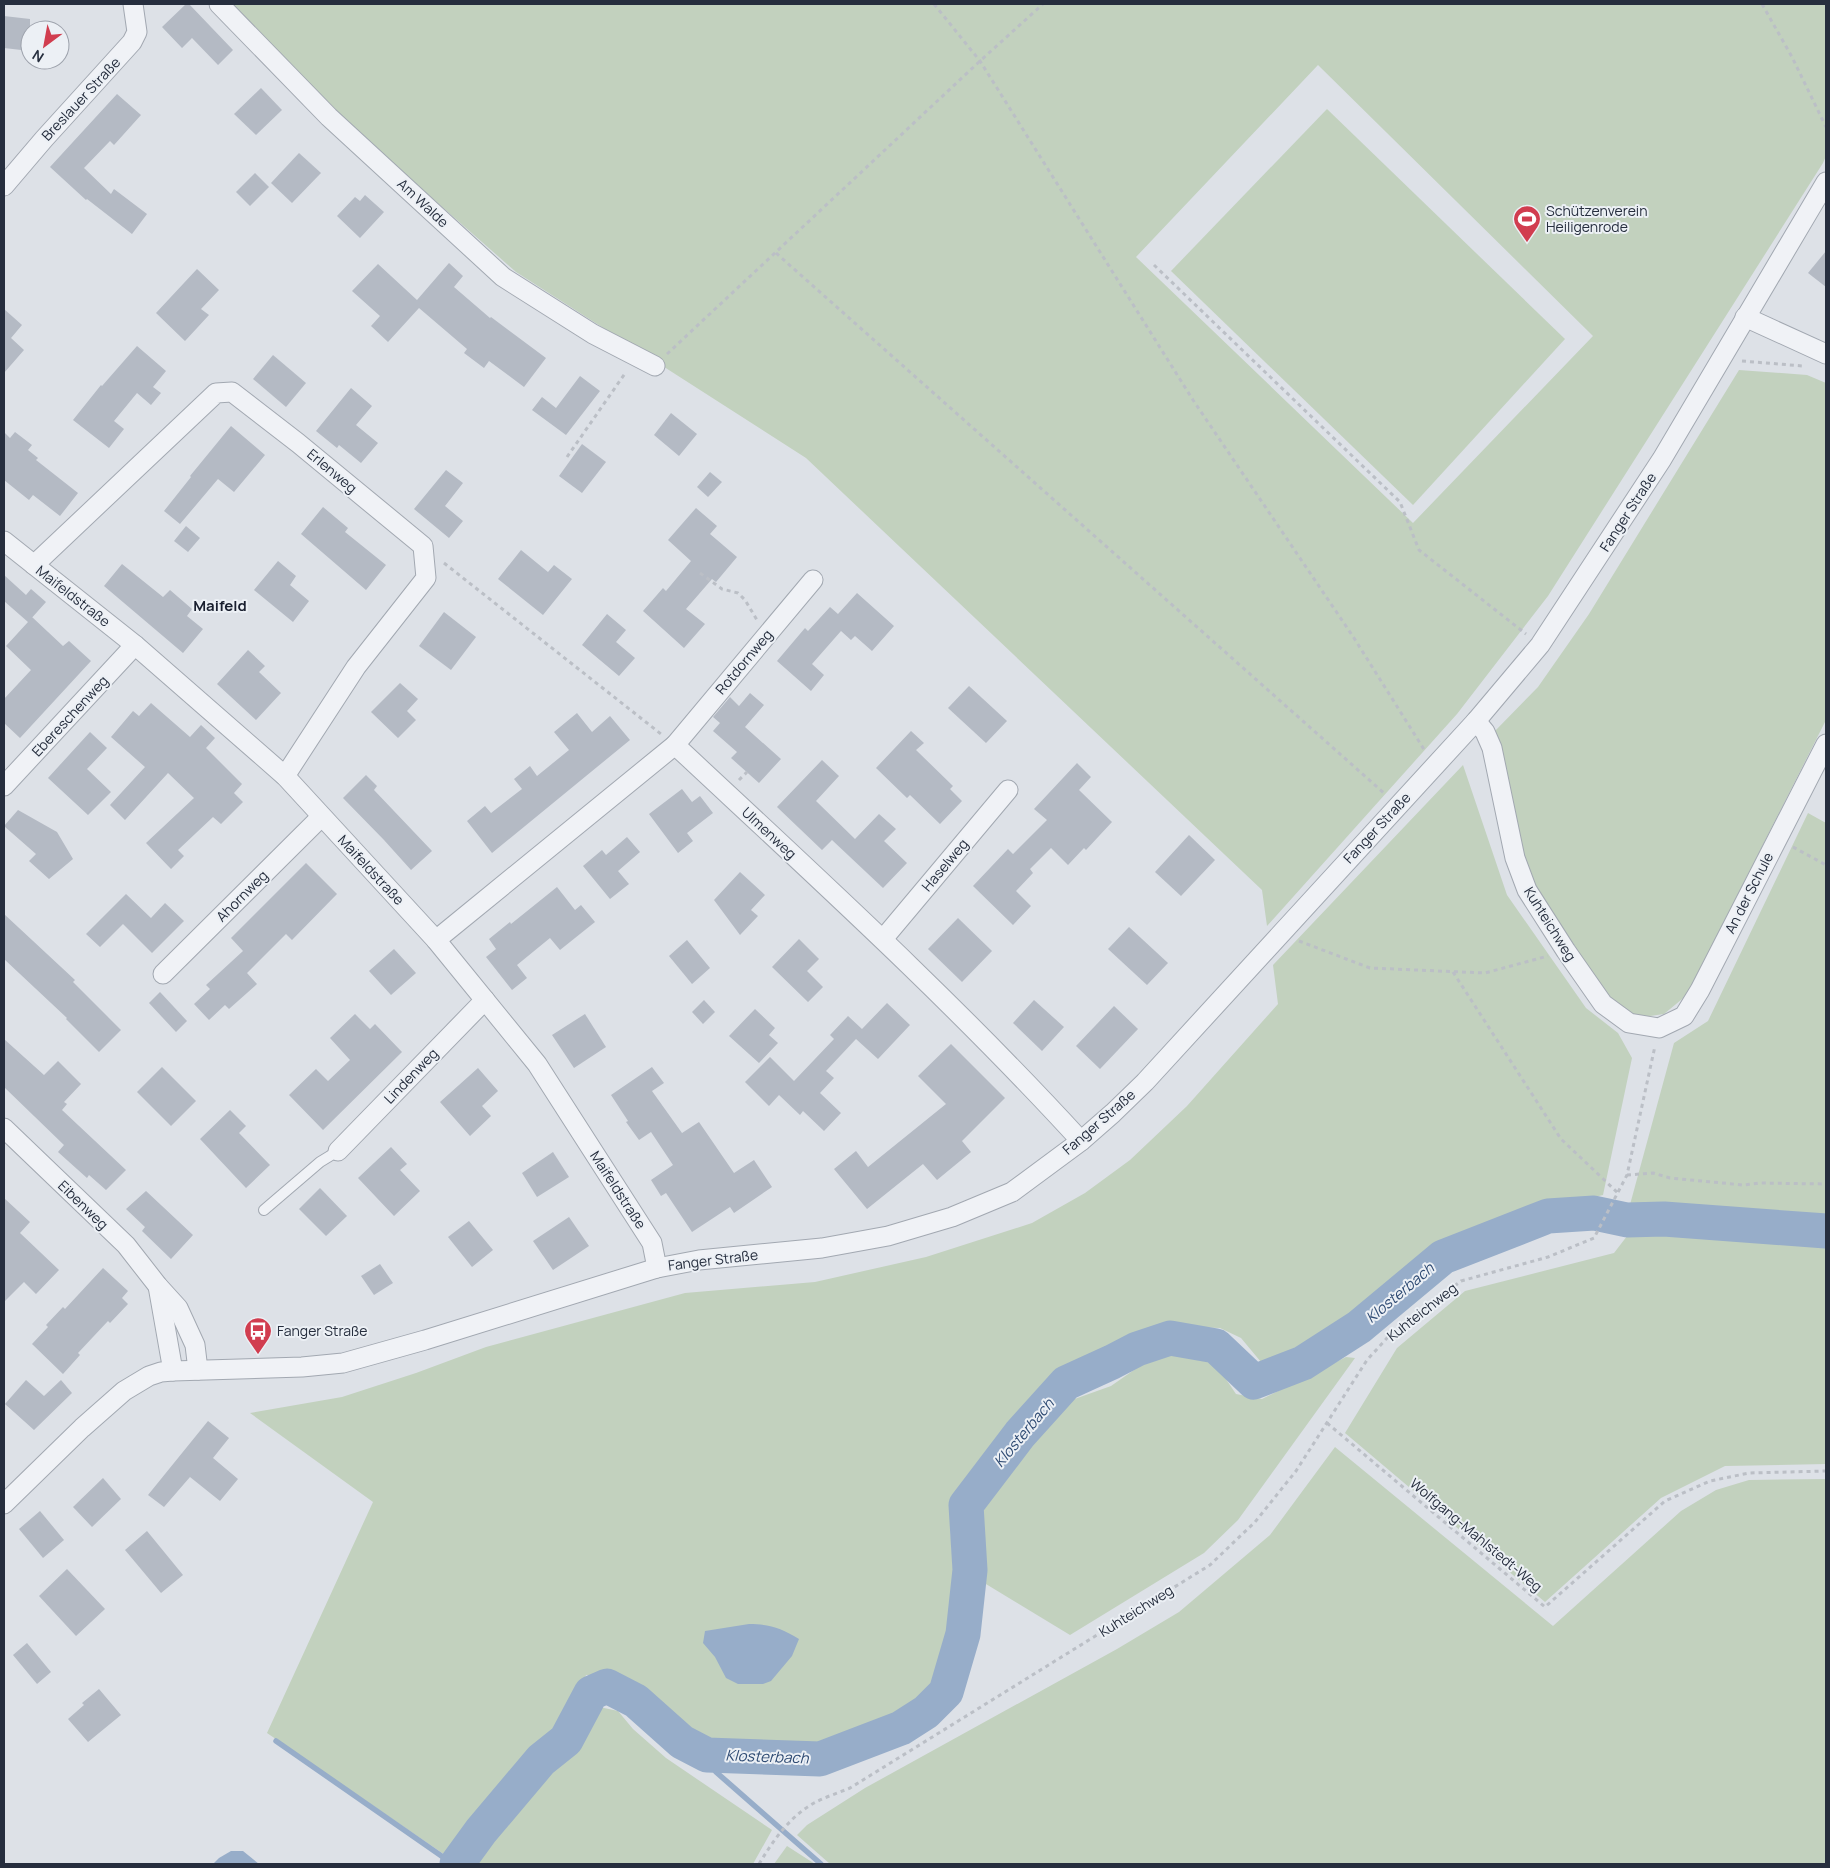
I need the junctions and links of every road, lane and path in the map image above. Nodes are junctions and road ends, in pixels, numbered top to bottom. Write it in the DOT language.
graph roads {
  1 [pos="133,4"];
  2 [pos="219,4"];
  3 [pos="934,4"];
  4 [pos="1043,4"];
  5 [pos="1762,4"];
  6 [pos="980,61"];
  7 [pos="1826,127"];
  8 [pos="1826,182"];
  9 [pos="4,186"];
  10 [pos="776,253"];
  11 [pos="1154,265"];
  12 [pos="1745,317"];
  13 [pos="1826,354"];
  14 [pos="636,358"];
  15 [pos="655,366"];
  16 [pos="568,457"];
  17 [pos="4,541"];
  18 [pos="423,546"];
  19 [pos="34,565"];
  20 [pos="700,573"];
  21 [pos="813,580"];
  22 [pos="766,636"];
  23 [pos="135,645"];
  24 [pos="1540,645"];
  25 [pos="1476,722"];
  26 [pos="1826,744"];
  27 [pos="675,745"];
  28 [pos="1434,767"];
  29 [pos="285,776"];
  30 [pos="4,786"];
  31 [pos="1008,790"];
  32 [pos="1398,806"];
  33 [pos="321,817"];
  34 [pos="1778,837"];
  35 [pos="1826,864"];
  36 [pos="1280,934"];
  37 [pos="883,939"];
  38 [pos="436,940"];
  39 [pos="1566,951"];
  40 [pos="1452,972"];
  41 [pos="163,974"];
  42 [pos="485,1000"];
  43 [pos="1659,1028"];
  44 [pos="4,1128"];
  45 [pos="1081,1141"];
  46 [pos="338,1152"];
  47 [pos="1627,1174"];
  48 [pos="1826,1184"];
  49 [pos="1618,1192"];
  50 [pos="264,1210"];
  51 [pos="657,1268"];
  52 [pos="158,1286"];
  53 [pos="198,1370"];
  54 [pos="173,1371"];
  55 [pos="1327,1423"];
  56 [pos="1826,1471"];
  57 [pos="4,1504"];
  58 [pos="759,1864"];
  1 -- 9 [label="street, Breslauer Straße"];
  2 -- 14 [label="street, Am Walde"];
  3 -- 6 [label="path"];
  4 -- 6 [label="path"];
  5 -- 7 [label="path"];
  6 -- 10 [label="path"];
  6 -- 28 [label="path"];
  8 -- 12 [label="street, Fanger Straße"];
  10 -- 15 [label="path"];
  10 -- 32 [label="path"];
  11 -- 24 [label="path"];
  12 -- 13 [label="street"];
  12 -- 24 [label="street, Fanger Straße"];
  14 -- 15 [label="street, Am Walde"];
  14 -- 16 [label="path"];
  17 -- 19 [label="street, Maifeldstraße"];
  18 -- 19 [label="street, Erlenweg"];
  18 -- 27 [label="path"];
  18 -- 29 [label="street"];
  19 -- 23 [label="street, Maifeldstraße"];
  20 -- 22 [label="path"];
  21 -- 22 [label="street, Rotdornweg"];
  22 -- 27 [label="street, Rotdornweg"];
  23 -- 29 [label="street, Maifeldstraße"];
  23 -- 30 [label="street, Ebereschenweg"];
  24 -- 25 [label="street, Fanger Straße"];
  25 -- 28 [label="street, Fanger Straße"];
  25 -- 39 [label="street, Kuhteichweg"];
  26 -- 34 [label="street, An der Schule"];
  27 -- 37 [label="street, Ulmenweg"];
  27 -- 38 [label="street"];
  28 -- 32 [label="street, Fanger Straße"];
  29 -- 33 [label="street, Maifeldstraße"];
  31 -- 37 [label="street, Haselweg"];
  32 -- 36 [label="street, Fanger Straße"];
  33 -- 38 [label="street, Maifeldstraße"];
  33 -- 41 [label="street, Ahornweg"];
  34 -- 35 [label="path"];
  34 -- 43 [label="street, An der Schule"];
  36 -- 40 [label="path"];
  36 -- 45 [label="street, Fanger Straße"];
  37 -- 45 [label="street, Ulmenweg"];
  38 -- 42 [label="street, Maifeldstraße"];
  39 -- 40 [label="path"];
  39 -- 43 [label="street, Kuhteichweg"];
  40 -- 49 [label="path"];
  42 -- 46 [label="street, Lindenweg"];
  42 -- 51 [label="street, Maifeldstraße"];
  43 -- 47 [label="path, Kuhteichweg"];
  44 -- 52 [label="street, Eibenweg"];
  45 -- 51 [label="street, Fanger Straße"];
  46 -- 50 [label="lane"];
  47 -- 48 [label="path"];
  47 -- 49 [label="path, Kuhteichweg"];
  49 -- 55 [label="path, Kuhteichweg"];
  51 -- 53 [label="street, Fanger Straße"];
  52 -- 53 [label="street, Eibenweg"];
  52 -- 54 [label="street, Eibenweg"];
  53 -- 54 [label="street, Fanger Straße"];
  54 -- 57 [label="street, Fanger Straße"];
  55 -- 56 [label="path, Wolfgang-Mahlstedt-Weg"];
  55 -- 58 [label="path, Kuhteichweg"];
}
